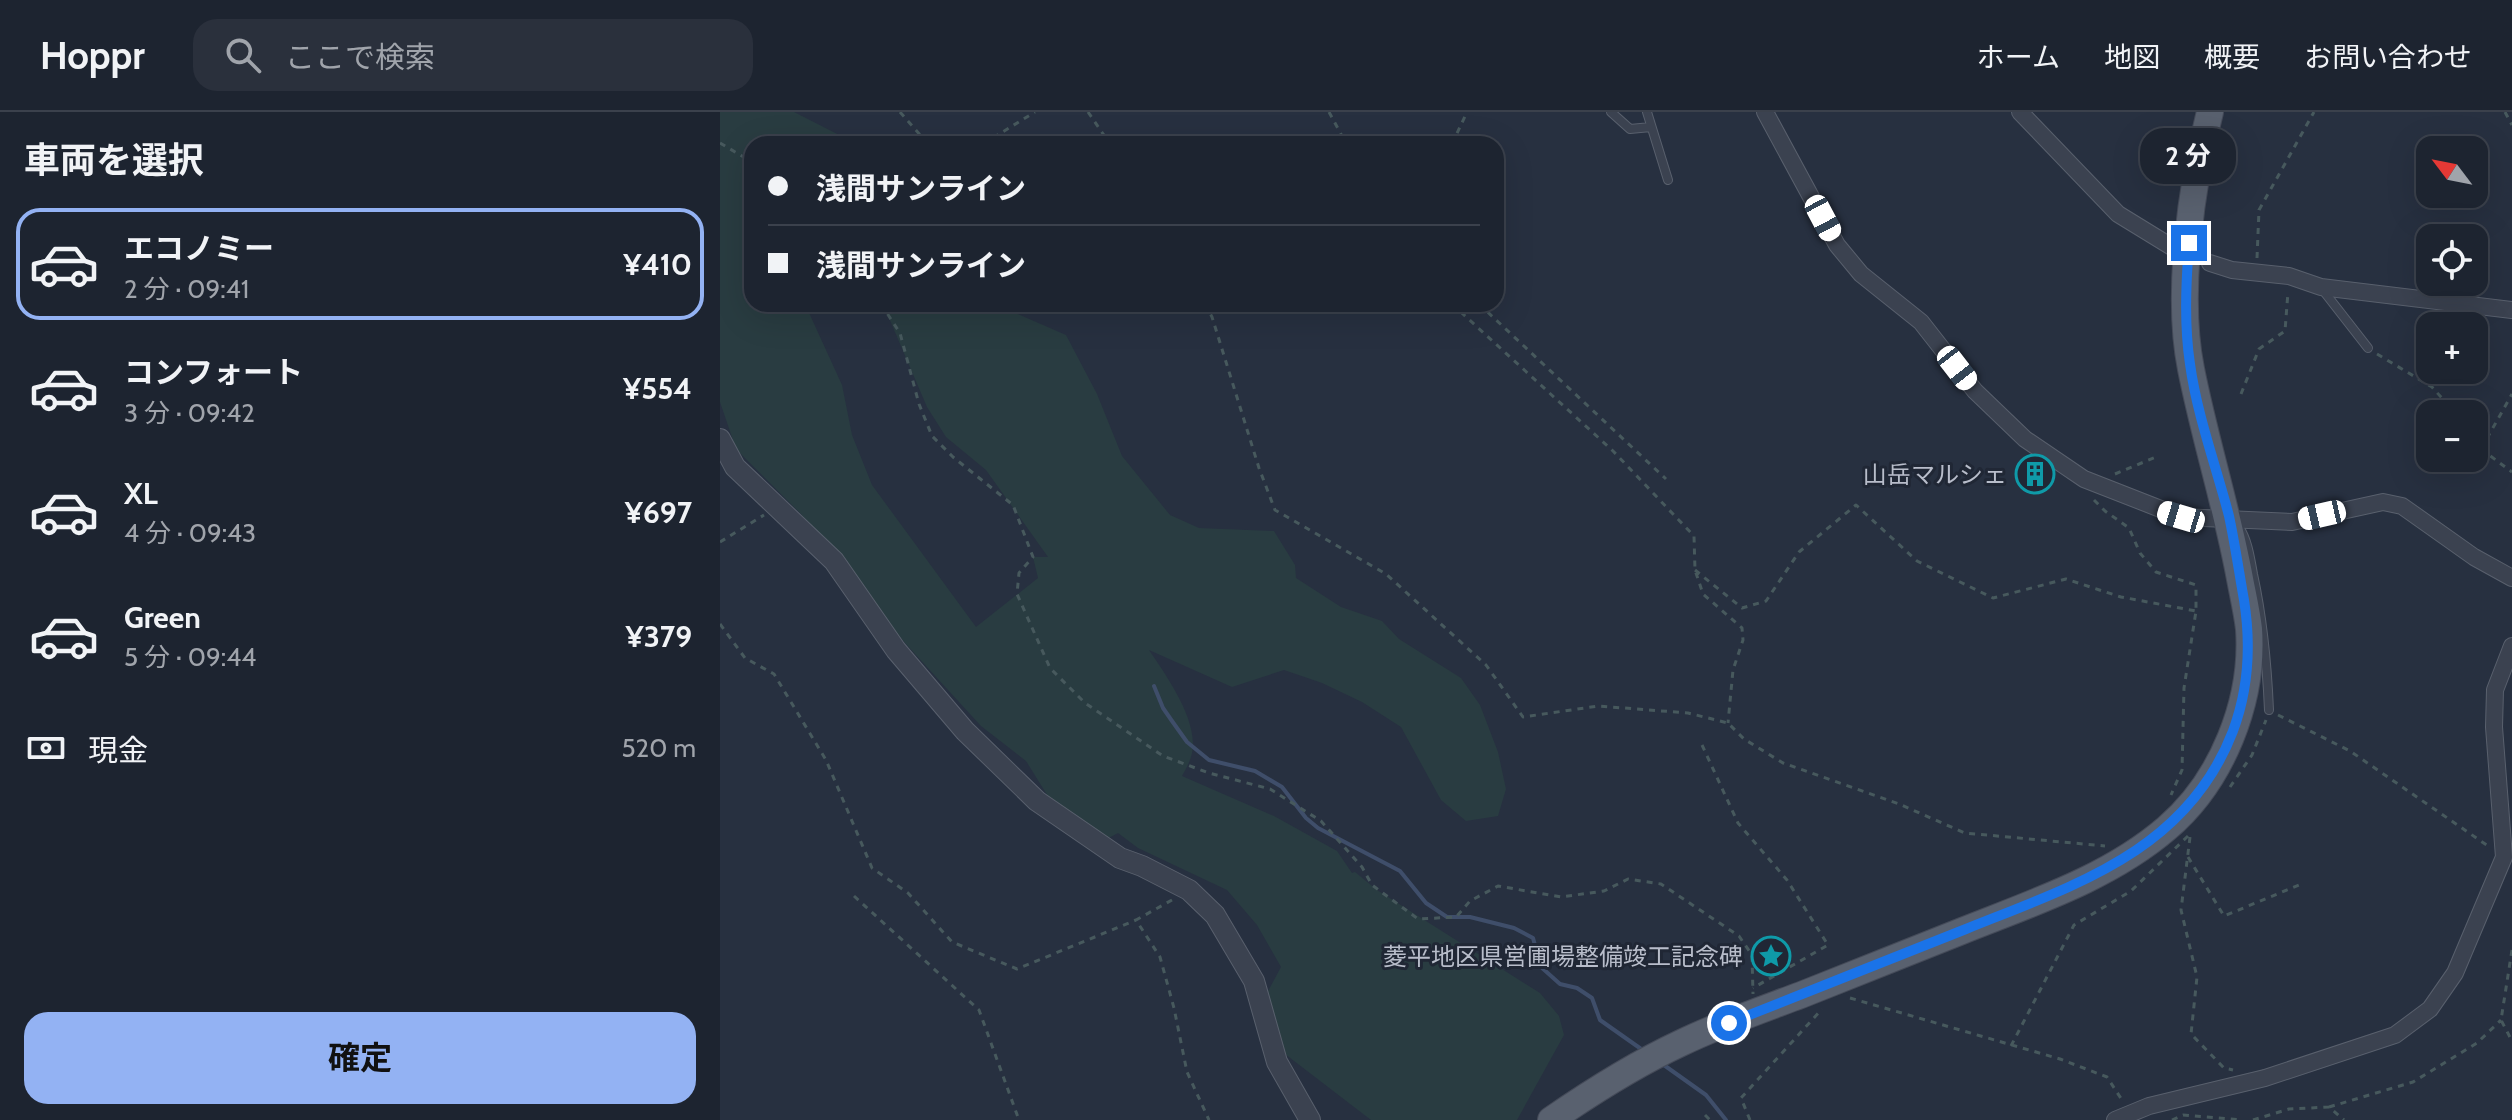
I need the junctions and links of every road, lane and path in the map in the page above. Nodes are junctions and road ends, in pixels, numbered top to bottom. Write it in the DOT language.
graph roads {
  1 [pos="900,112"];
  2 [pos="1035,112"];
  3 [pos="1088,112"];
  4 [pos="1329,112"];
  5 [pos="1467,112"];
  6 [pos="1611,112"];
  7 [pos="1647,112"];
  8 [pos="1765,112"];
  9 [pos="2210,112"];
  10 [pos="2314,112"];
  11 [pos="2505,112"];
  12 [pos="2028,114"];
  13 [pos="2512,125"];
  14 [pos="1651,127"];
  15 [pos="921,136"];
  16 [pos="996,136"];
  17 [pos="1104,136"];
  18 [pos="1342,136"];
  19 [pos="1456,136"];
  20 [pos="720,143"];
  21 [pos="744,157"];
  22 [pos="1668,180"];
  23 [pos="2175,249"];
  24 [pos="2210,263"];
  25 [pos="2256,272"];
  26 [pos="2289,276"];
  27 [pos="2321,287"];
  28 [pos="2512,310"];
  29 [pos="886,312"];
  30 [pos="1209,312"];
  31 [pos="1461,312"];
  32 [pos="1488,312"];
  33 [pos="2368,348"];
  34 [pos="2241,394"];
  35 [pos="2512,394"];
  36 [pos="2444,400"];
  37 [pos="2488,437"];
  38 [pos="720,439"];
  39 [pos="2488,454"];
  40 [pos="2156,457"];
  41 [pos="2512,472"];
  42 [pos="1666,479"];
  43 [pos="2089,481"];
  44 [pos="777,507"];
  45 [pos="2232,520"];
  46 [pos="720,542"];
  47 [pos="1695,570"];
  48 [pos="2512,578"];
  49 [pos="2196,611"];
  50 [pos="720,624"];
  51 [pos="2512,646"];
  52 [pos="2269,710"];
  53 [pos="1728,723"];
  54 [pos="1702,745"];
  55 [pos="2230,787"];
  56 [pos="2179,818"];
  57 [pos="2137,849"];
  58 [pos="2188,857"];
  59 [pos="2504,857"];
  60 [pos="2299,885"];
  61 [pos="1189,890"];
  62 [pos="854,896"];
  63 [pos="1136,920"];
  64 [pos="2512,950"];
  65 [pos="1842,996"];
  66 [pos="1753,1001"];
  67 [pos="1831,1004"];
  68 [pos="2501,1020"];
  69 [pos="2512,1041"];
  70 [pos="2011,1046"];
  71 [pos="2265,1078"];
  72 [pos="2329,1107"];
  73 [pos="2131,1113"];
  74 [pos="1705,1115"];
  75 [pos="1019,1120"];
  76 [pos="1209,1120"];
  77 [pos="1310,1120"];
  78 [pos="1551,1120"];
  79 [pos="1710,1120"];
  80 [pos="1750,1120"];
  81 [pos="2115,1120"];
  82 [pos="2172,1120"];
  83 [pos="2242,1120"];
  84 [pos="2253,1120"];
  85 [pos="2344,1120"];
  1 -- 15 [label="path"];
  2 -- 16 [label="path"];
  3 -- 17 [label="path"];
  4 -- 18 [label="path"];
  5 -- 19 [label="path"];
  6 -- 14 [label="lane"];
  7 -- 14 [label="lane"];
  8 -- 43 [label="street"];
  9 -- 45 [label="main road"];
  10 -- 25 [label="path"];
  11 -- 13 [label="path"];
  12 -- 23 [label="street"];
  14 -- 22 [label="lane"];
  20 -- 21 [label="path"];
  24 -- 25 [label="street"];
  25 -- 26 [label="street"];
  26 -- 27 [label="street"];
  26 -- 34 [label="path"];
  27 -- 28 [label="street"];
  27 -- 33 [label="lane"];
  29 -- 66 [label="path"];
  30 -- 53 [label="path"];
  31 -- 47 [label="path"];
  32 -- 42 [label="path"];
  33 -- 36 [label="path"];
  35 -- 37 [label="path"];
  38 -- 44 [label="street"];
  39 -- 41 [label="path"];
  40 -- 43 [label="path"];
  43 -- 45 [label="street"];
  43 -- 49 [label="path"];
  44 -- 46 [label="path"];
  44 -- 61 [label="street"];
  45 -- 48 [label="street"];
  45 -- 52 [label="lane"];
  45 -- 56 [label="main road"];
  47 -- 49 [label="path"];
  47 -- 53 [label="path"];
  49 -- 56 [label="path"];
  50 -- 63 [label="path"];
  51 -- 59 [label="street"];
  52 -- 55 [label="path"];
  52 -- 59 [label="path"];
  53 -- 57 [label="path"];
  54 -- 66 [label="path"];
  56 -- 57 [label="main road"];
  56 -- 58 [label="path"];
  56 -- 70 [label="path"];
  57 -- 66 [label="main road"];
  58 -- 60 [label="path"];
  58 -- 71 [label="path"];
  59 -- 71 [label="street"];
  61 -- 63 [label="path"];
  61 -- 77 [label="street"];
  62 -- 75 [label="path"];
  63 -- 76 [label="path"];
  64 -- 68 [label="path"];
  65 -- 70 [label="path"];
  66 -- 78 [label="main road"];
  67 -- 80 [label="path"];
  68 -- 69 [label="path"];
  68 -- 72 [label="path"];
  70 -- 73 [label="path"];
  71 -- 73 [label="street"];
  72 -- 84 [label="path"];
  72 -- 85 [label="path"];
  73 -- 81 [label="street"];
  74 -- 79 [label="path"];
  82 -- 83 [label="path"];
}
